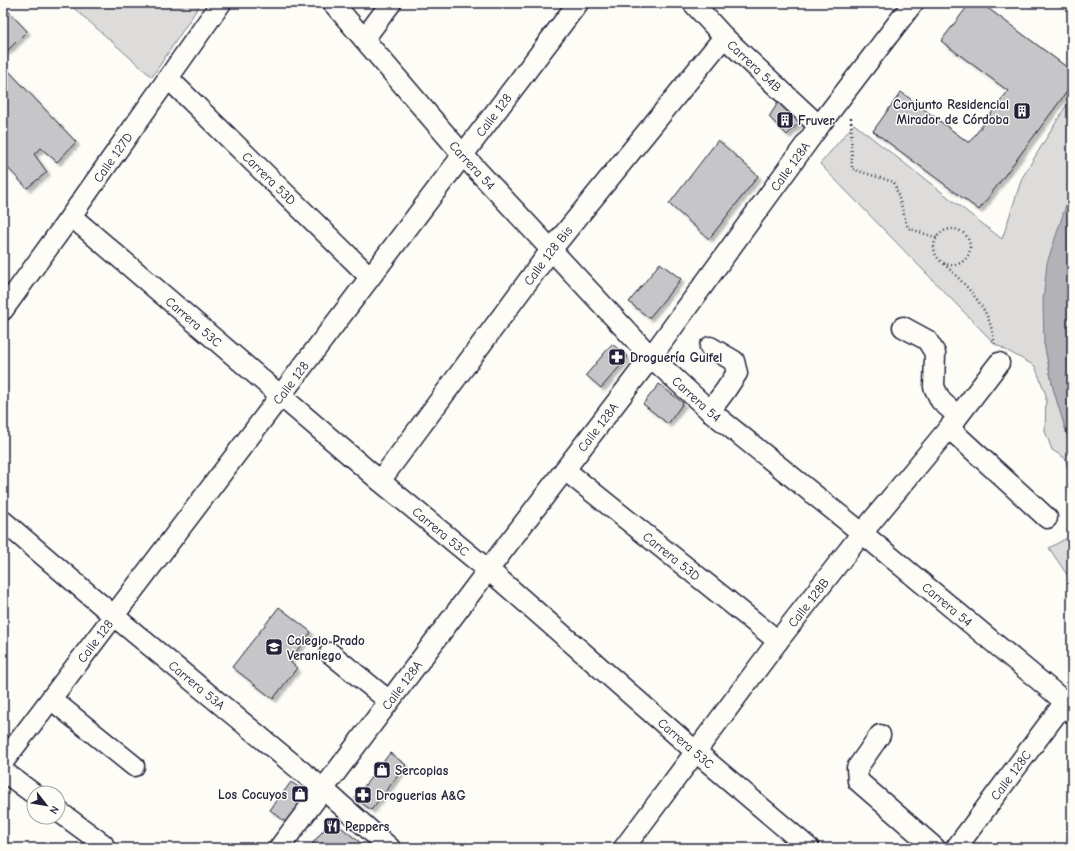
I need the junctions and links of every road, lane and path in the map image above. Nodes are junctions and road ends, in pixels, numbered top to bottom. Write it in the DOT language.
graph roads {
  1 [pos="221,3"];
  2 [pos="333,3"];
  3 [pos="392,3"];
  4 [pos="578,3"];
  5 [pos="693,3"];
  6 [pos="913,3"];
  7 [pos="724,37"];
  8 [pos="364,39"];
  9 [pos="169,79"];
  10 [pos="850,114"];
  11 [pos="819,126"];
  12 [pos="463,155"];
  13 [pos="72,216"];
  14 [pos="937,238"];
  15 [pos="551,250"];
  16 [pos="944,264"];
  17 [pos="370,277"];
  18 [pos="3,310"];
  19 [pos="902,327"];
  20 [pos="710,347"];
  21 [pos="650,357"];
  22 [pos="999,363"];
  23 [pos="281,396"];
  24 [pos="710,411"];
  25 [pos="954,422"];
  26 [pos="565,470"];
  27 [pos="380,481"];
  28 [pos="1047,518"];
  29 [pos="3,522"];
  30 [pos="862,533"];
  31 [pos="488,570"];
  32 [pos="114,616"];
  33 [pos="778,641"];
  34 [pos="330,653"];
  35 [pos="51,699"];
  36 [pos="389,701"];
  37 [pos="1069,708"];
  38 [pos="880,735"];
  39 [pos="695,751"];
  40 [pos="3,762"];
  41 [pos="134,766"];
  42 [pos="3,771"];
  43 [pos="26,788"];
  44 [pos="323,789"];
  45 [pos="66,817"];
  46 [pos="103,844"];
  47 [pos="279,848"];
  48 [pos="390,848"];
  49 [pos="624,848"];
  50 [pos="808,848"];
  51 [pos="935,848"];
  52 [pos="956,848"];
  1 -- 9 [label="street, Calle 127D"];
  2 -- 8 [label="street, Carrera 54"];
  3 -- 8 [label="street"];
  4 -- 12 [label="street, Calle 128"];
  5 -- 7 [label="street, Carrera 54B"];
  6 -- 11 [label="street, Calle 128A"];
  7 -- 11 [label="street, Carrera 54B"];
  7 -- 15 [label="street, Calle 128 Bis"];
  8 -- 12 [label="street, Carrera 54"];
  9 -- 13 [label="street, Calle 127D"];
  9 -- 17 [label="street, Carrera 53D"];
  10 -- 14 [label="path"];
  11 -- 21 [label="street, Calle 128A"];
  12 -- 15 [label="street, Carrera 54"];
  12 -- 17 [label="street, Calle 128"];
  13 -- 18 [label="street, Calle 127D"];
  13 -- 23 [label="street, Carrera 53C"];
  14 -- 16 [label="path"];
  14 -- 16 [label="path"];
  15 -- 21 [label="street, Carrera 54"];
  15 -- 27 [label="street, Calle 128 Bis"];
  16 -- 22 [label="path"];
  17 -- 23 [label="street, Calle 128"];
  19 -- 25 [label="street"];
  20 -- 24 [label="street"];
  21 -- 24 [label="street, Carrera 54"];
  21 -- 26 [label="street, Calle 128A"];
  22 -- 25 [label="street, Calle 128B"];
  23 -- 27 [label="street, Carrera 53C"];
  23 -- 32 [label="street, Calle 128"];
  24 -- 30 [label="street, Carrera 54"];
  25 -- 28 [label="street"];
  25 -- 30 [label="street, Calle 128B"];
  26 -- 31 [label="street, Calle 128A"];
  26 -- 33 [label="street, Carrera 53D"];
  27 -- 31 [label="street, Carrera 53C"];
  29 -- 32 [label="street, Carrera 53A"];
  30 -- 33 [label="street, Calle 128B"];
  30 -- 37 [label="street, Carrera 54"];
  31 -- 36 [label="street, Calle 128A"];
  31 -- 39 [label="street, Carrera 53C"];
  32 -- 35 [label="street, Calle 128"];
  32 -- 44 [label="street, Carrera 53A"];
  33 -- 39 [label="street, Calle 128B"];
  34 -- 36 [label="street"];
  35 -- 40 [label="street, Calle 128"];
  35 -- 41 [label="street"];
  36 -- 44 [label="street, Calle 128A"];
  37 -- 52 [label="street, Calle 128C"];
  38 -- 51 [label="street"];
  39 -- 49 [label="street, Calle 128B"];
  39 -- 50 [label="street, Carrera 53C"];
  42 -- 43 [label="street"];
  44 -- 47 [label="street, Calle 128A"];
  44 -- 48 [label="street, Carrera 53A"];
  45 -- 46 [label="street"];
}
